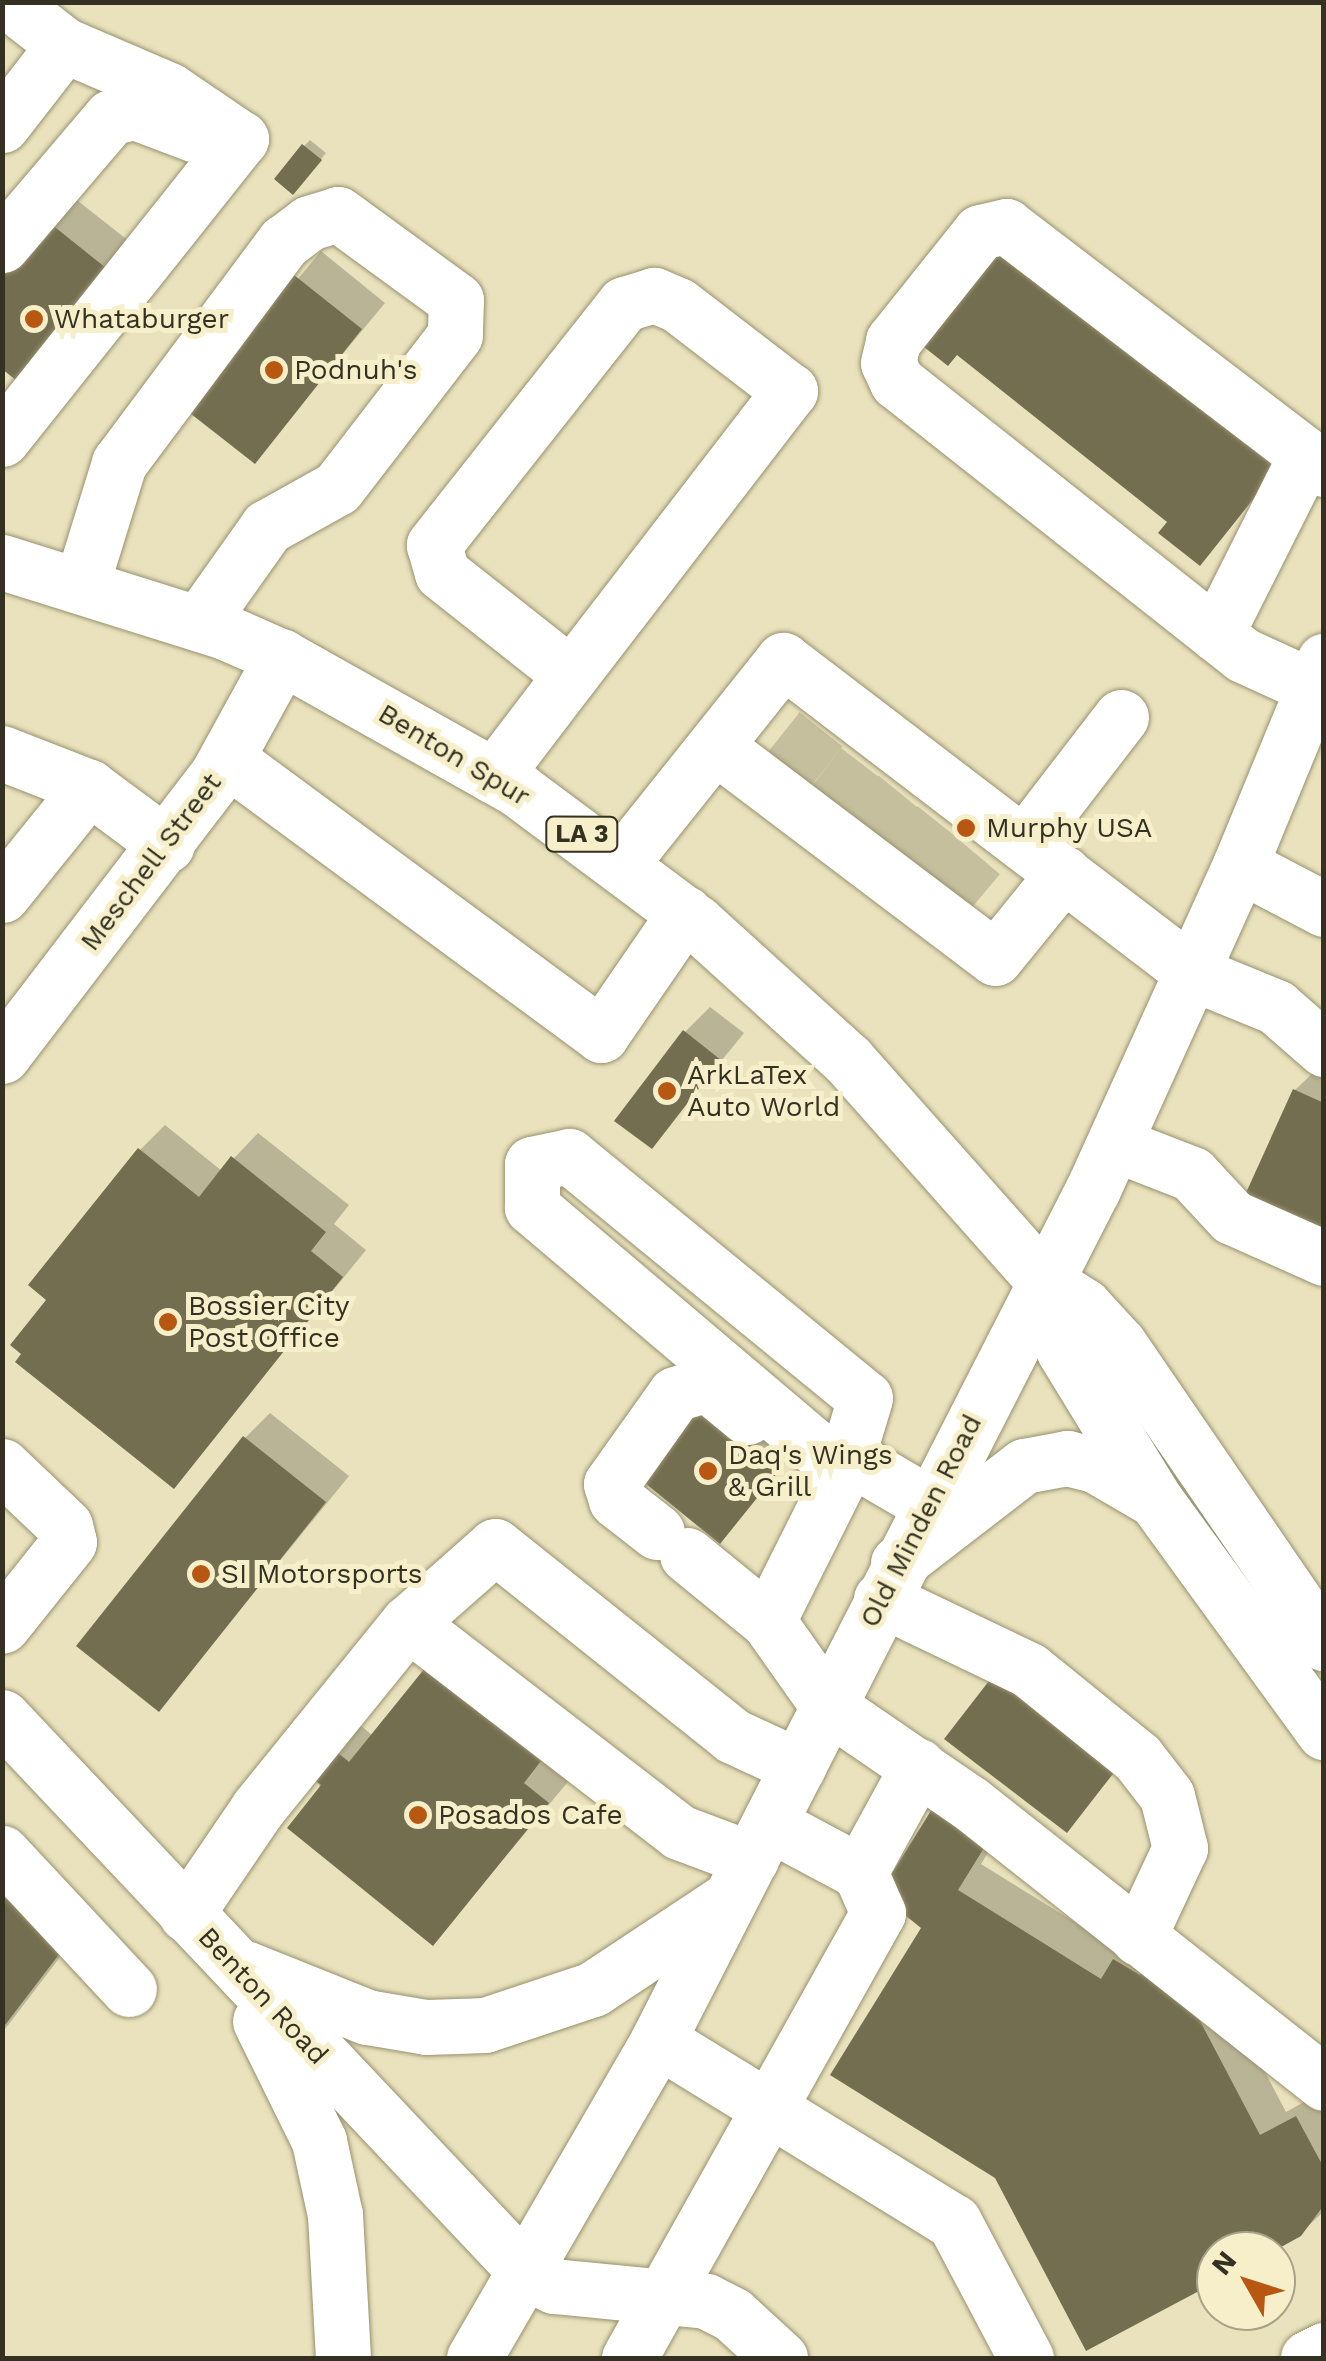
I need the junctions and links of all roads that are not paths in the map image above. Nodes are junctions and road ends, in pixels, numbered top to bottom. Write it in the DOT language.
graph roads {
  1 [pos="9,2"];
  2 [pos="87,56"];
  3 [pos="2,125"];
  4 [pos="227,157"];
  5 [pos="2,198"];
  6 [pos="2,244"];
  7 [pos="2,439"];
  8 [pos="1314,464"];
  9 [pos="2,562"];
  10 [pos="81,586"];
  11 [pos="198,623"];
  12 [pos="1216,634"];
  13 [pos="282,657"];
  14 [pos="1318,674"];
  15 [pos="571,676"];
  16 [pos="1121,717"];
  17 [pos="714,746"];
  18 [pos="806,748"];
  19 [pos="2,753"];
  20 [pos="226,759"];
  21 [pos="494,776"];
  22 [pos="89,787"];
  23 [pos="922,830"];
  24 [pos="167,845"];
  25 [pos="621,863"];
  26 [pos="1240,865"];
  27 [pos="2,895"];
  28 [pos="1324,909"];
  29 [pos="685,912"];
  30 [pos="1193,972"];
  31 [pos="1324,1049"];
  32 [pos="2,1056"];
  33 [pos="1115,1144"];
  34 [pos="1324,1258"];
  35 [pos="1043,1280"];
  36 [pos="696,1367"];
  37 [pos="2,1466"];
  38 [pos="842,1472"];
  39 [pos="1156,1501"];
  40 [pos="930,1504"];
  41 [pos="890,1581"];
  42 [pos="768,1622"];
  43 [pos="408,1623"];
  44 [pos="2,1626"];
  45 [pos="1324,1643"];
  46 [pos="828,1706"];
  47 [pos="2,1717"];
  48 [pos="1324,1732"];
  49 [pos="798,1766"];
  50 [pos="918,1766"];
  51 [pos="2,1853"];
  52 [pos="750,1861"];
  53 [pos="860,1872"];
  54 [pos="186,1914"];
  55 [pos="1138,1938"];
  56 [pos="228,1961"];
  57 [pos="128,1988"];
  58 [pos="658,2040"];
  59 [pos="1324,2083"];
  60 [pos="770,2108"];
  61 [pos="526,2273"];
  62 [pos="667,2296"];
  63 [pos="1324,2350"];
  64 [pos="343,2358"];
  65 [pos="474,2358"];
  66 [pos="630,2358"];
  67 [pos="780,2358"];
  68 [pos="1026,2358"];
  69 [pos="1308,2358"];
  1 -- 2 [label="main road"];
  2 -- 3 [label="main road"];
  2 -- 4 [label="main road"];
  2 -- 5 [label="main road"];
  4 -- 6 [label="main road"];
  4 -- 7 [label="main road"];
  8 -- 12 [label="main road"];
  8 -- 12 [label="main road"];
  9 -- 10 [label="main road, Benton Spur / LA 3"];
  10 -- 11 [label="main road, Benton Spur / LA 3"];
  10 -- 11 [label="main road"];
  11 -- 13 [label="main road, Benton Spur / LA 3"];
  12 -- 14 [label="main road"];
  13 -- 20 [label="main road, Meschell Street"];
  13 -- 21 [label="main road, Benton Spur / LA 3"];
  14 -- 26 [label="main road, Old Minden Road"];
  15 -- 15 [label="main road"];
  15 -- 21 [label="main road"];
  16 -- 23 [label="main road"];
  17 -- 18 [label="main road"];
  17 -- 18 [label="main road"];
  17 -- 25 [label="main road"];
  18 -- 23 [label="main road"];
  18 -- 23 [label="main road"];
  19 -- 22 [label="main road"];
  20 -- 24 [label="main road, Meschell Street"];
  20 -- 29 [label="main road"];
  21 -- 25 [label="main road, Benton Spur / LA 3"];
  22 -- 24 [label="main road"];
  22 -- 27 [label="main road"];
  23 -- 30 [label="main road"];
  24 -- 32 [label="main road, Meschell Street"];
  25 -- 29 [label="main road, Benton Spur / LA 3"];
  26 -- 28 [label="main road"];
  26 -- 30 [label="main road, Old Minden Road"];
  29 -- 35 [label="main road, Benton Spur / LA 3"];
  30 -- 31 [label="main road"];
  30 -- 33 [label="main road, Old Minden Road"];
  33 -- 34 [label="main road"];
  33 -- 35 [label="main road, Old Minden Road"];
  35 -- 39 [label="main road"];
  35 -- 40 [label="main road, Old Minden Road"];
  35 -- 45 [label="main road"];
  36 -- 38 [label="main road"];
  36 -- 38 [label="main road"];
  36 -- 42 [label="main road"];
  37 -- 44 [label="main road"];
  38 -- 40 [label="main road"];
  38 -- 42 [label="main road"];
  39 -- 41 [label="main road"];
  39 -- 48 [label="main road"];
  40 -- 41 [label="main road, Old Minden Road"];
  41 -- 46 [label="main road, Old Minden Road"];
  41 -- 55 [label="main road"];
  42 -- 46 [label="main road"];
  43 -- 49 [label="main road"];
  43 -- 52 [label="main road"];
  43 -- 54 [label="main road"];
  46 -- 49 [label="main road, Old Minden Road"];
  46 -- 50 [label="main road"];
  47 -- 54 [label="main road, Benton Road"];
  49 -- 52 [label="main road, Old Minden Road"];
  50 -- 53 [label="main road"];
  50 -- 55 [label="main road"];
  51 -- 57 [label="main road"];
  52 -- 53 [label="main road"];
  52 -- 56 [label="main road"];
  52 -- 58 [label="main road, Old Minden Road"];
  53 -- 60 [label="main road"];
  54 -- 56 [label="main road, Benton Road"];
  55 -- 59 [label="main road"];
  56 -- 61 [label="main road, Benton Road"];
  56 -- 64 [label="main road"];
  58 -- 60 [label="main road"];
  58 -- 61 [label="main road, Old Minden Road"];
  60 -- 62 [label="main road"];
  60 -- 68 [label="main road"];
  61 -- 62 [label="main road"];
  61 -- 65 [label="main road, Old Minden Road"];
  62 -- 66 [label="main road"];
  62 -- 67 [label="main road"];
  63 -- 69 [label="main road"];
}
